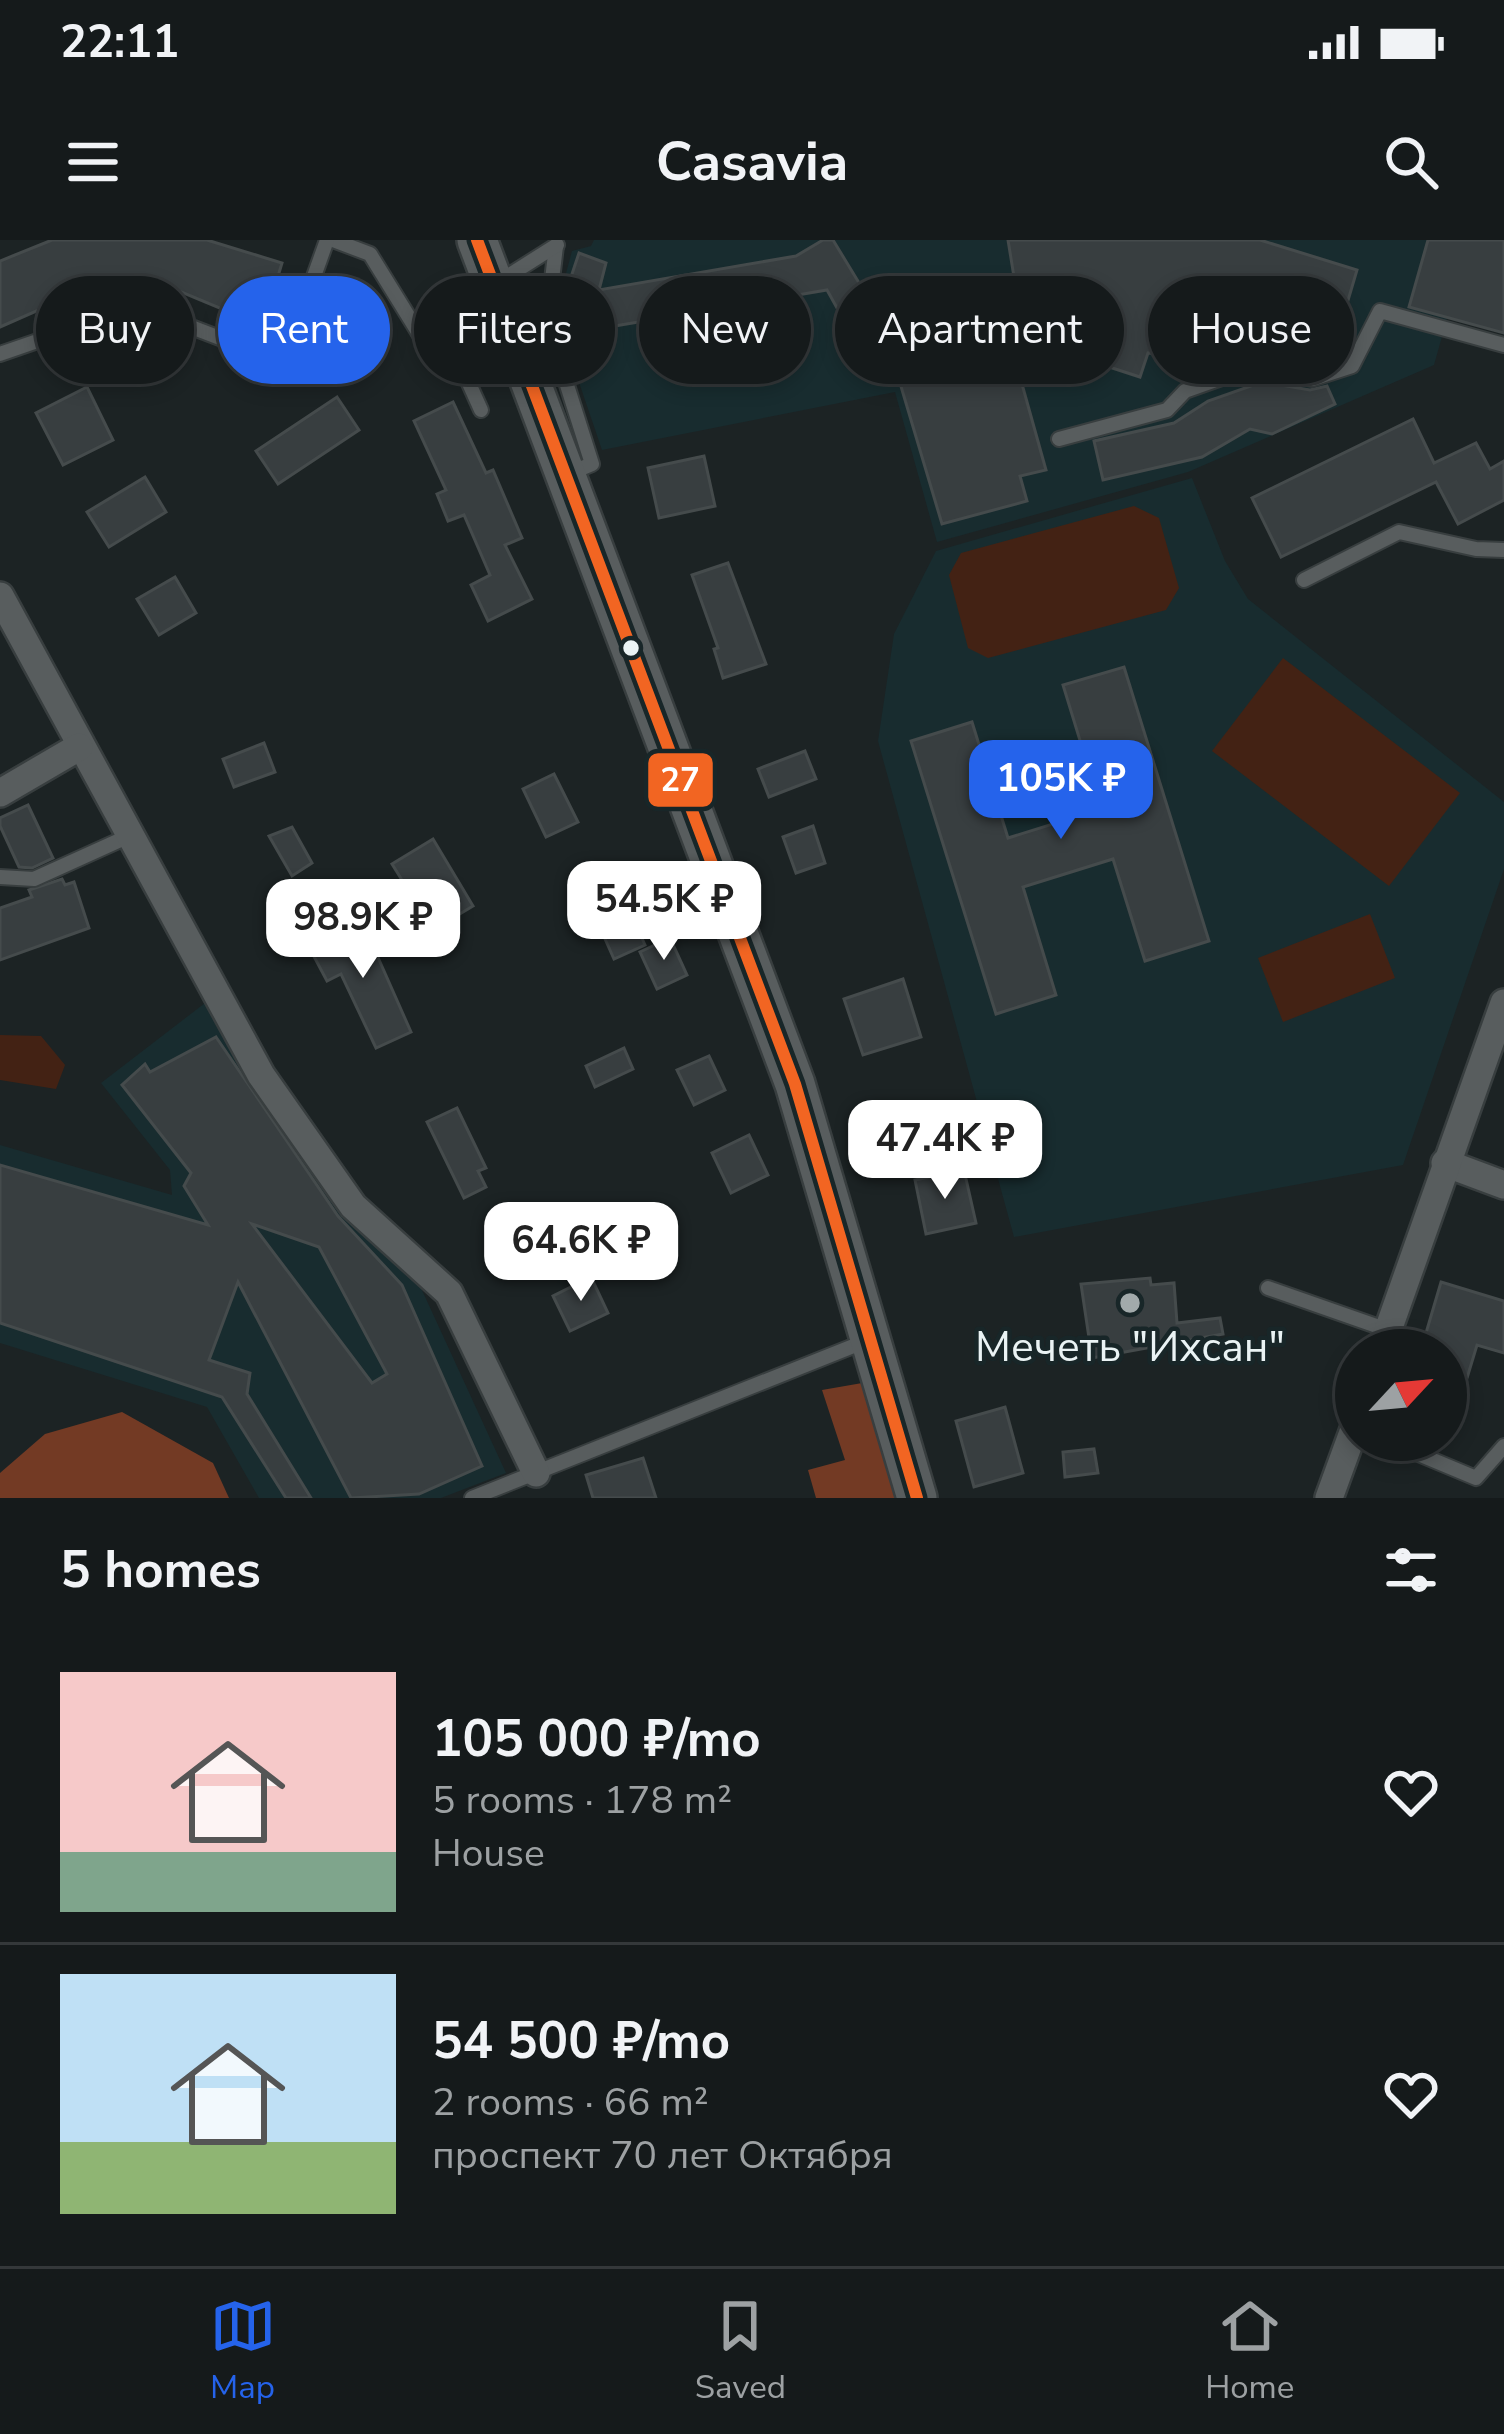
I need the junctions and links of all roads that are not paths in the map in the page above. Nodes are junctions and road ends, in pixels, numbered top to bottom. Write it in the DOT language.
graph roads {
  1 [pos="330,240"];
  2 [pos="558,243"];
  3 [pos="490,268"];
  4 [pos="414,325"];
  5 [pos="1504,345"];
  6 [pos="0,355"];
  7 [pos="469,384"];
  8 [pos="481,410"];
  9 [pos="1059,439"];
  10 [pos="568,474"];
  11 [pos="1504,550"];
  12 [pos="1304,580"];
  13 [pos="0,596"];
  14 [pos="79,747"];
  15 [pos="0,793"];
  16 [pos="129,836"];
  17 [pos="0,877"];
  18 [pos="1504,1003"];
  19 [pos="1445,1163"];
  20 [pos="1504,1185"];
  21 [pos="1268,1288"];
  22 [pos="1360,1329"];
  23 [pos="1389,1329"];
  24 [pos="871,1339"];
  25 [pos="1504,1446"];
  26 [pos="1343,1461"];
  27 [pos="1435,1461"];
  28 [pos="536,1473"];
  29 [pos="472,1498"];
  30 [pos="916,1498"];
  31 [pos="1329,1498"];
  1 -- 4 [label="lane"];
  1 -- 6 [label="lane"];
  2 -- 3 [label="lane"];
  2 -- 10 [label="lane"];
  3 -- 10 [label="main road"];
  5 -- 9 [label="lane"];
  7 -- 8 [label="lane"];
  10 -- 24 [label="main road"];
  11 -- 12 [label="lane"];
  13 -- 14 [label="street"];
  14 -- 15 [label="street"];
  14 -- 16 [label="street"];
  16 -- 17 [label="lane"];
  16 -- 28 [label="street"];
  18 -- 19 [label="street"];
  19 -- 20 [label="street"];
  19 -- 23 [label="street"];
  21 -- 22 [label="lane"];
  24 -- 28 [label="lane"];
  24 -- 30 [label="main road"];
  25 -- 27 [label="lane"];
  26 -- 31 [label="street"];
  28 -- 29 [label="lane"];
}
